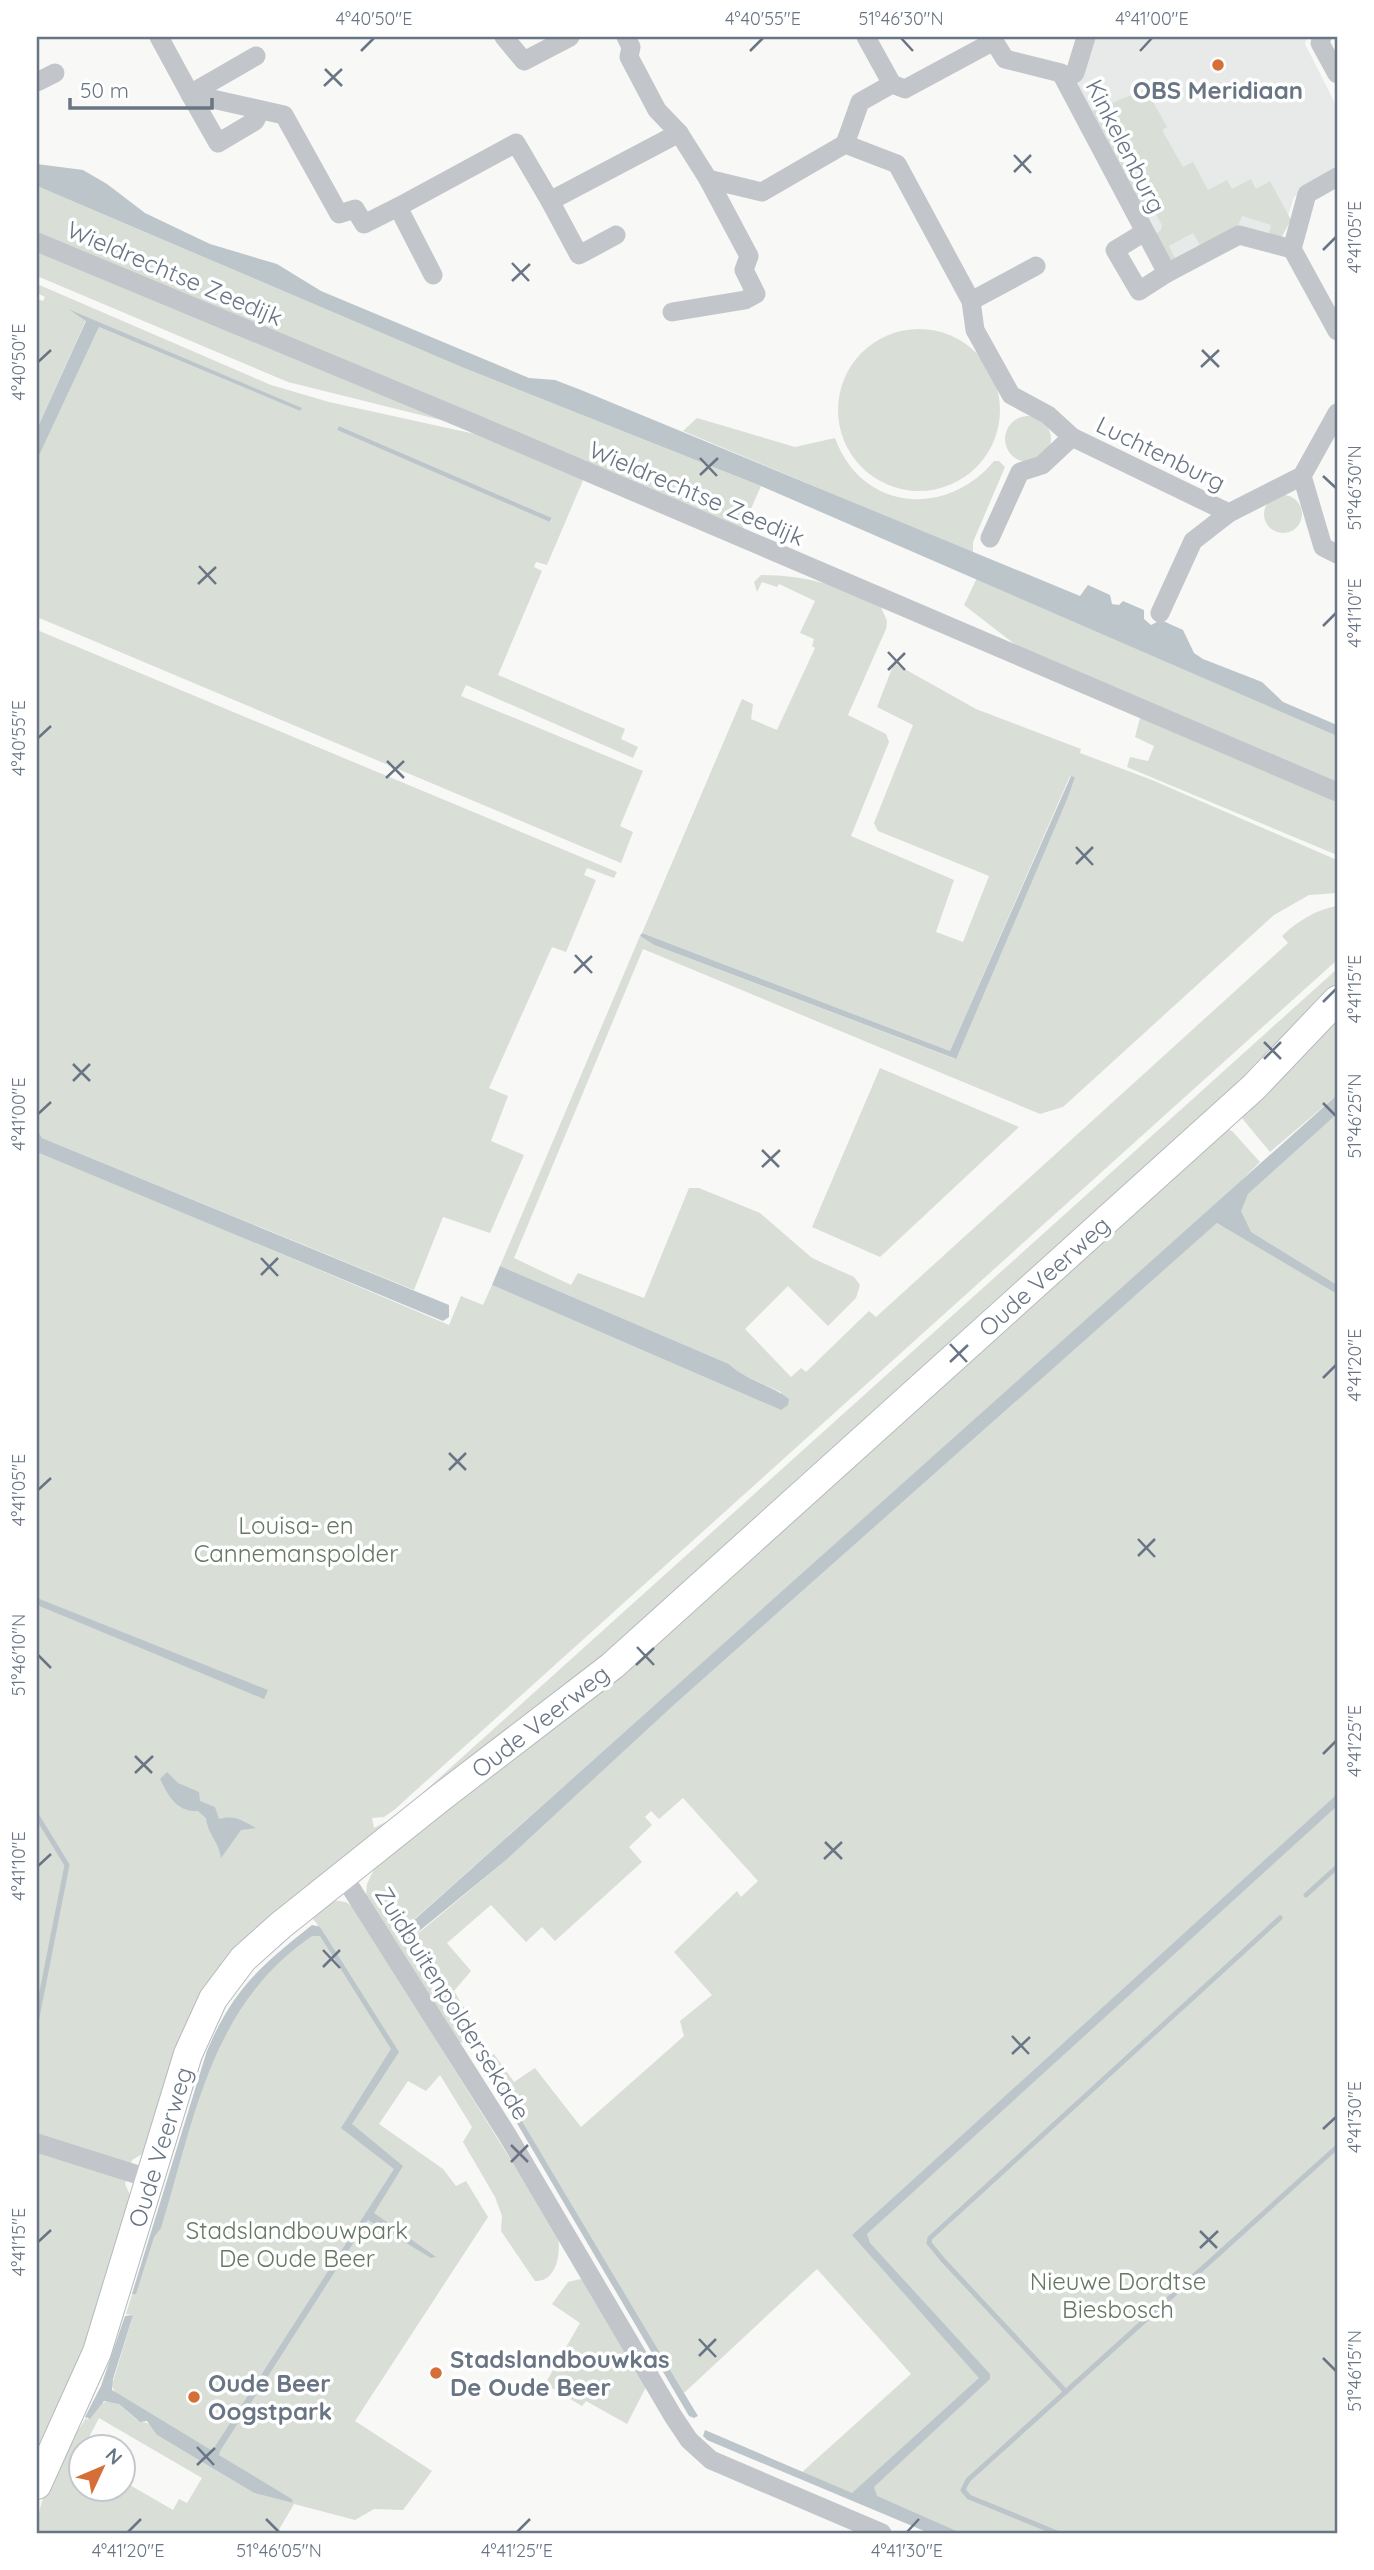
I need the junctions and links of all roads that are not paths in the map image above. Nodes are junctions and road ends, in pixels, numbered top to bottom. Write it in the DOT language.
graph roads {
  1 [pos="159,37"];
  2 [pos="504,37"];
  3 [pos="570,37"];
  4 [pos="626,37"];
  5 [pos="866,37"];
  6 [pos="1086,37"];
  7 [pos="1322,37"];
  8 [pos="257,56"];
  9 [pos="55,73"];
  10 [pos="1337,74"];
  11 [pos="1066,80"];
  12 [pos="37,82"];
  13 [pos="892,84"];
  14 [pos="190,94"];
  15 [pos="260,111"];
  16 [pos="679,133"];
  17 [pos="845,144"];
  18 [pos="1337,177"];
  19 [pos="708,179"];
  20 [pos="550,201"];
  21 [pos="398,207"];
  22 [pos="1143,233"];
  23 [pos="616,235"];
  24 [pos="37,242"];
  25 [pos="1292,249"];
  26 [pos="1036,266"];
  27 [pos="1167,274"];
  28 [pos="433,275"];
  29 [pos="971,301"];
  30 [pos="672,312"];
  31 [pos="1337,331"];
  32 [pos="1337,413"];
  33 [pos="1072,437"];
  34 [pos="1302,476"];
  35 [pos="1229,513"];
  36 [pos="990,538"];
  37 [pos="1337,554"];
  38 [pos="1160,613"];
  39 [pos="1337,792"];
  40 [pos="1337,1000"];
  41 [pos="344,1877"];
  42 [pos="37,2143"];
  43 [pos="151,2179"];
  44 [pos="37,2485"];
  45 [pos="882,2533"];
  1 -- 14 [label="street"];
  2 -- 3 [label="street"];
  4 -- 16 [label="street"];
  5 -- 13 [label="street"];
  6 -- 11 [label="street"];
  7 -- 10 [label="street"];
  8 -- 14 [label="street"];
  9 -- 12 [label="street"];
  11 -- 13 [label="street"];
  11 -- 22 [label="street, Kinkelenburg"];
  13 -- 17 [label="street"];
  14 -- 15 [label="street"];
  14 -- 15 [label="street"];
  15 -- 21 [label="street"];
  16 -- 19 [label="street"];
  16 -- 20 [label="street"];
  17 -- 19 [label="street"];
  17 -- 29 [label="street, Luchtenburg"];
  18 -- 25 [label="street"];
  19 -- 30 [label="street"];
  20 -- 21 [label="street"];
  20 -- 23 [label="street"];
  21 -- 28 [label="street"];
  22 -- 27 [label="street, Kinkelenburg"];
  22 -- 27 [label="street, Kinkelenburg"];
  24 -- 39 [label="street, Wieldrechtse Zeedijk"];
  25 -- 27 [label="street, Kinkelenburg"];
  25 -- 31 [label="street"];
  26 -- 29 [label="street"];
  29 -- 33 [label="street, Luchtenburg"];
  32 -- 34 [label="street"];
  33 -- 35 [label="street, Luchtenburg"];
  33 -- 36 [label="street, Luchtenburg"];
  34 -- 35 [label="street, Luchtenburg"];
  34 -- 37 [label="street"];
  35 -- 38 [label="street, Luchtenburg"];
  40 -- 41 [label="street, Oude Veerweg"];
  41 -- 43 [label="street, Oude Veerweg"];
  41 -- 45 [label="street, Zuidbuitenpoldersekade"];
  42 -- 43 [label="street"];
  43 -- 44 [label="street, Oude Veerweg"];
}
